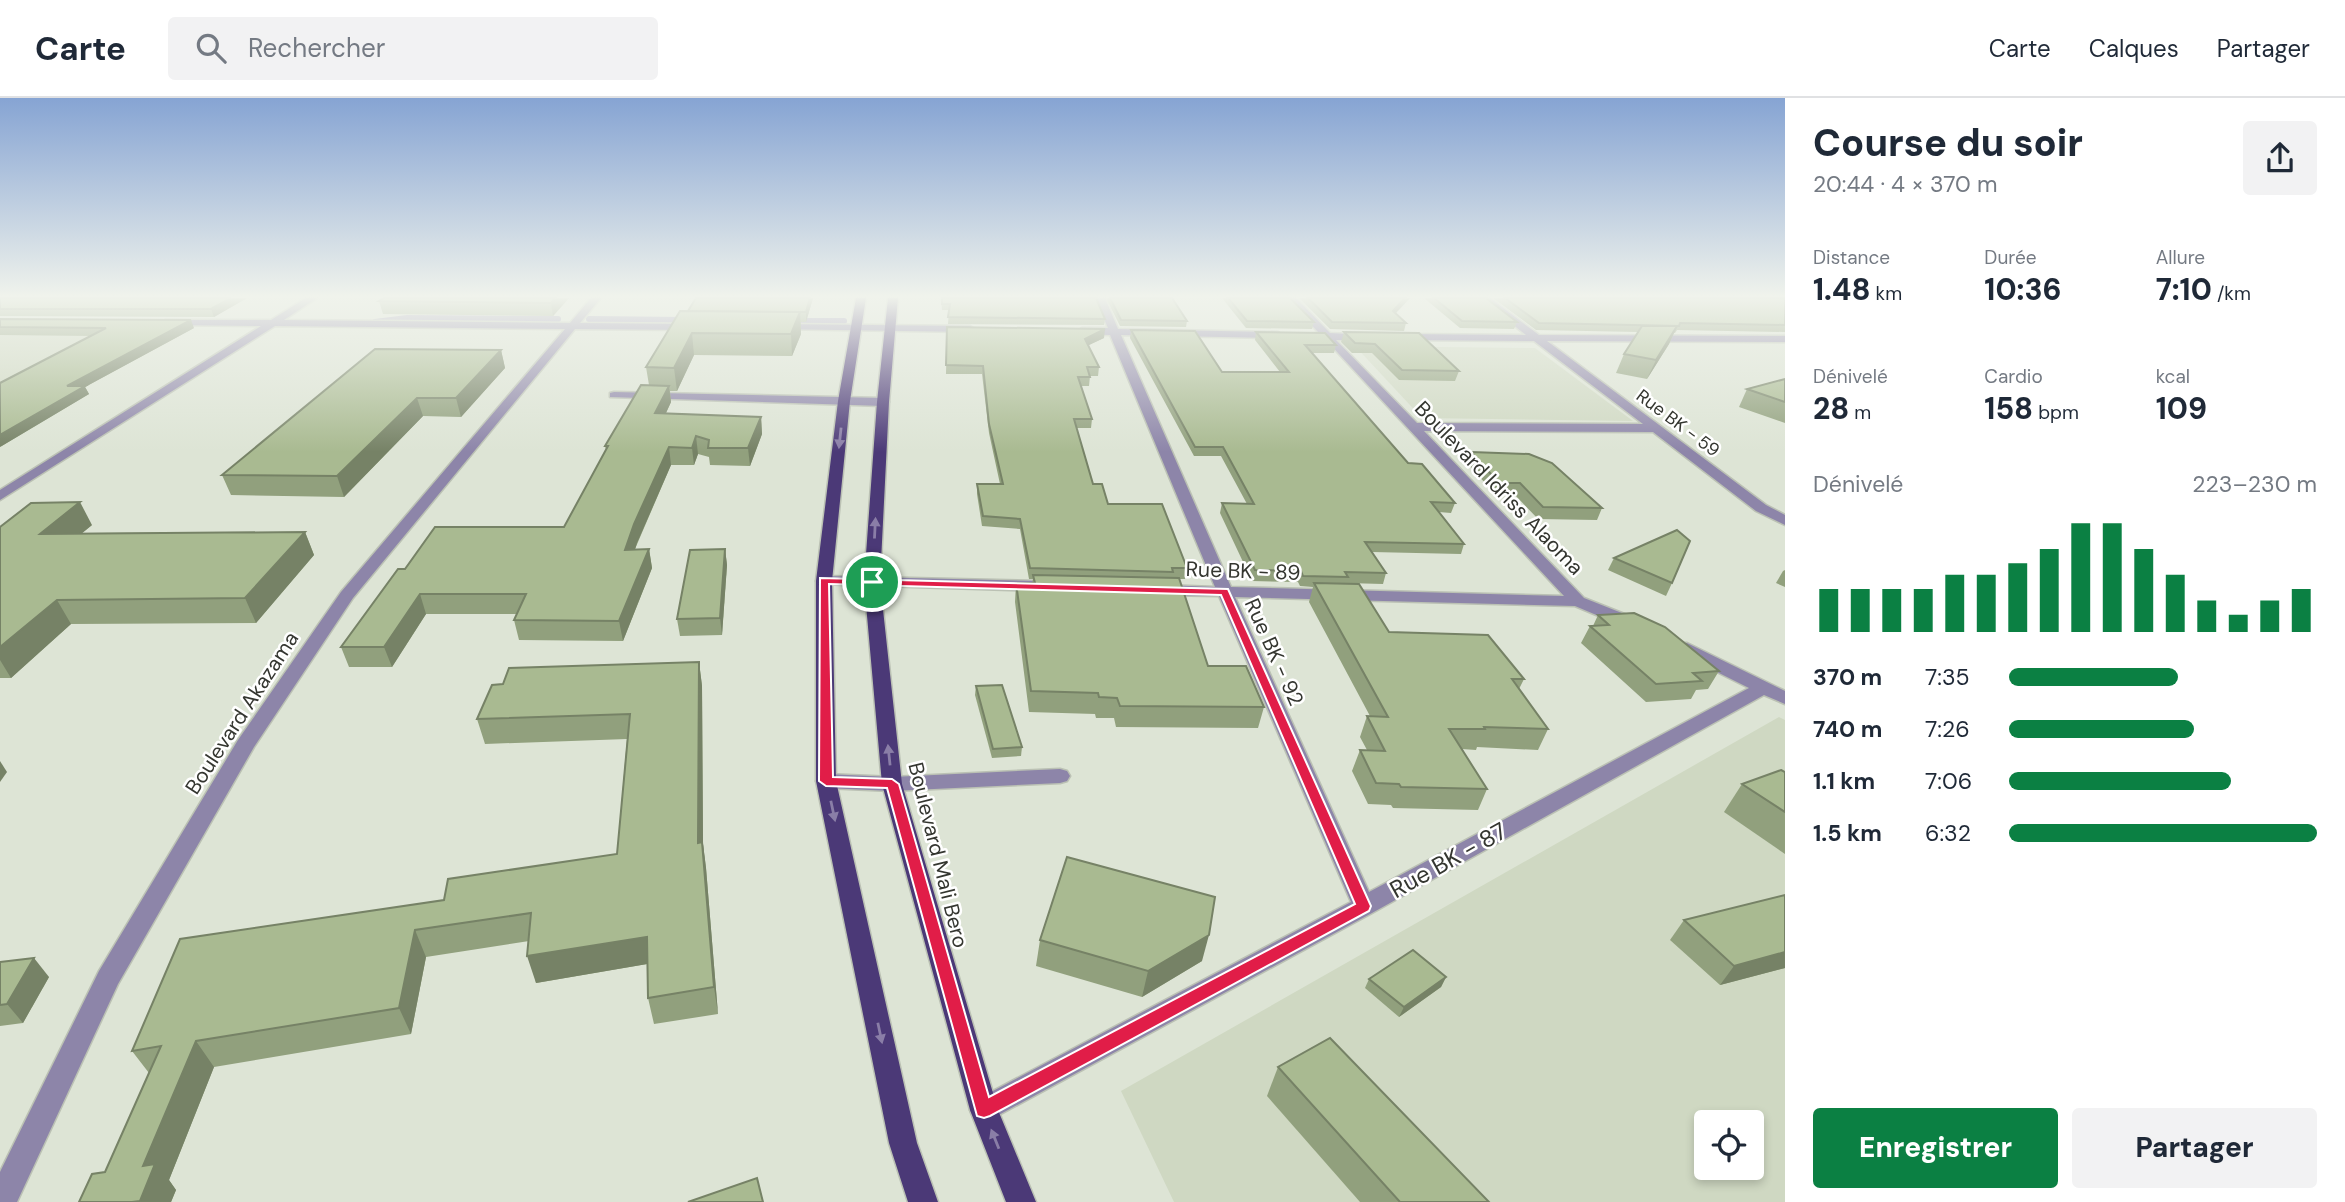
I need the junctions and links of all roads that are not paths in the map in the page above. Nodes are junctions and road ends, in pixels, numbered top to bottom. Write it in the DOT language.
graph roads {
  1 [pos="233,350"];
  2 [pos="553,350"];
  3 [pos="851,350"];
  4 [pos="888,350"];
  5 [pos="1122,350"];
  6 [pos="1339,350"];
  7 [pos="1553,350"];
  8 [pos="614,395"];
  9 [pos="844,401"];
  10 [pos="883,402"];
  11 [pos="1412,427"];
  12 [pos="1656,428"];
  13 [pos="0,478"];
  14 [pos="26,478"];
  15 [pos="0,496"];
  16 [pos="1785,521"];
  17 [pos="824,581"];
  18 [pos="872,582"];
  19 [pos="1062,587"];
  20 [pos="1143,589"];
  21 [pos="1225,592"];
  22 [pos="1578,601"];
  23 [pos="1646,630"];
  24 [pos="1670,642"];
  25 [pos="1764,687"];
  26 [pos="1785,698"];
  27 [pos="1060,776"];
  28 [pos="826,781"];
  29 [pos="892,784"];
  30 [pos="1363,906"];
  31 [pos="984,1110"];
  32 [pos="1,1202"];
  33 [pos="923,1202"];
  34 [pos="1021,1202"];
  1 -- 14 [label="street"];
  2 -- 32 [label="street, Boulevard Akazama"];
  3 -- 9 [label="main road"];
  4 -- 10 [label="main road, Boulevard Mali Bero"];
  5 -- 21 [label="street, Rue BK - 92"];
  6 -- 11 [label="street, Boulevard Idriss Alaoma"];
  7 -- 12 [label="street, Rue BK - 59"];
  8 -- 9 [label="street"];
  9 -- 10 [label="street"];
  9 -- 17 [label="main road, one-way"];
  18 -- 10 [label="main road, Boulevard Mali Bero, one-way"];
  11 -- 12 [label="street"];
  11 -- 22 [label="street, Boulevard Idriss Alaoma"];
  12 -- 16 [label="street, Rue BK - 59"];
  13 -- 14 [label="street"];
  14 -- 15 [label="street"];
  17 -- 18 [label="street"];
  17 -- 28 [label="main road"];
  18 -- 19 [label="street"];
  29 -- 18 [label="main road, Boulevard Mali Bero, one-way"];
  20 -- 21 [label="street, Rue BK - 89"];
  21 -- 22 [label="street, Rue BK - 89"];
  21 -- 30 [label="street, Rue BK - 92"];
  22 -- 23 [label="street, Boulevard Idriss Alaoma"];
  24 -- 25 [label="street"];
  25 -- 26 [label="street"];
  25 -- 30 [label="street, Rue BK - 87"];
  27 -- 29 [label="street"];
  28 -- 29 [label="street"];
  28 -- 33 [label="main road, one-way"];
  29 -- 31 [label="main road, Boulevard Mali Bero"];
  30 -- 31 [label="street, Rue BK - 87"];
  34 -- 31 [label="main road, Boulevard Mali Bero, one-way"];
}
